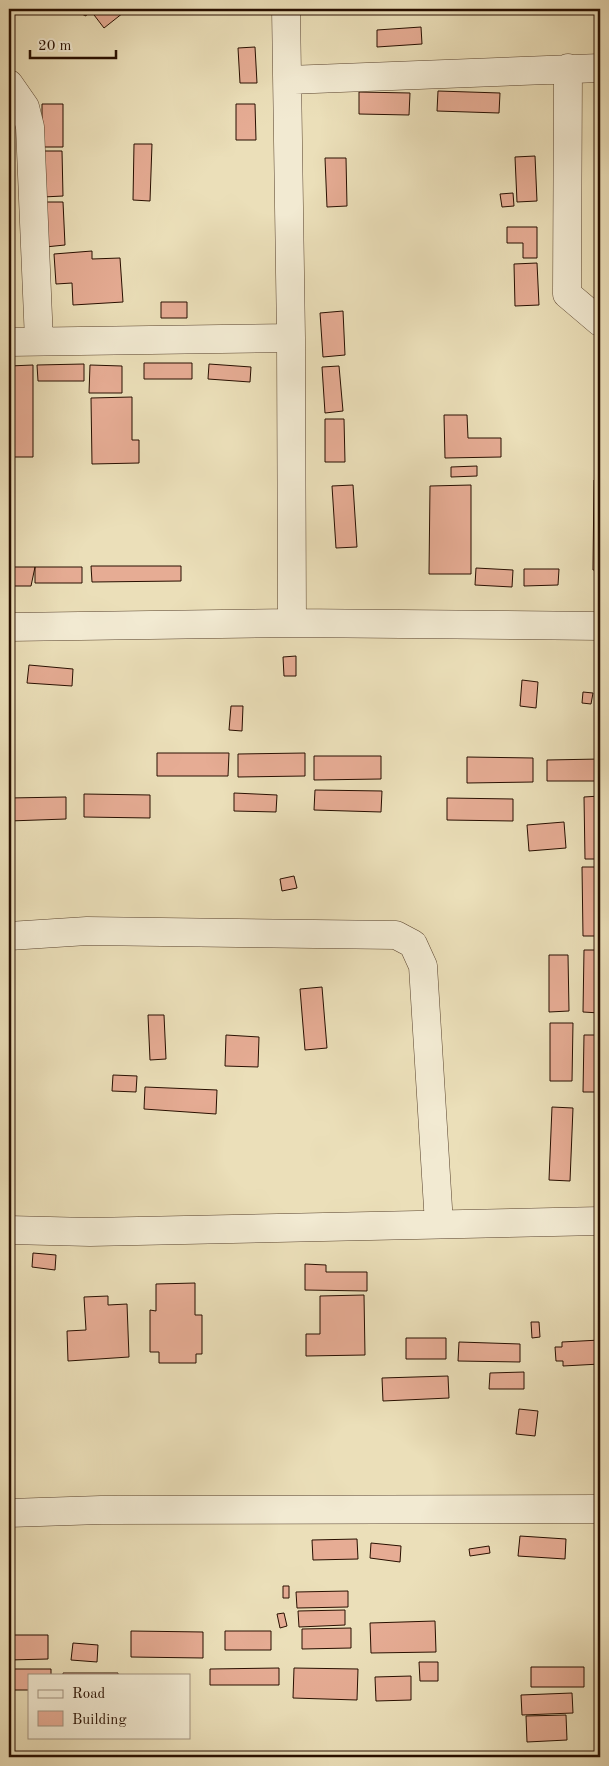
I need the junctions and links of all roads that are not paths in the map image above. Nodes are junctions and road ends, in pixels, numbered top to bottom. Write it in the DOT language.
graph roads {
  1 [pos="286,9"];
  2 [pos="568,68"];
  3 [pos="600,68"];
  4 [pos="288,80"];
  5 [pos="9,84"];
  6 [pos="600,322"];
  7 [pos="291,338"];
  8 [pos="9,342"];
  9 [pos="39,342"];
  10 [pos="292,623"];
  11 [pos="600,626"];
  12 [pos="9,627"];
  13 [pos="9,936"];
  14 [pos="600,1222"];
  15 [pos="439,1224"];
  16 [pos="9,1230"];
  17 [pos="600,1509"];
  18 [pos="9,1513"];
  1 -- 4 [label="street"];
  2 -- 3 [label="street"];
  2 -- 4 [label="street"];
  2 -- 6 [label="street"];
  4 -- 7 [label="street"];
  5 -- 9 [label="street"];
  7 -- 9 [label="street"];
  7 -- 10 [label="street"];
  8 -- 9 [label="street"];
  10 -- 11 [label="street"];
  10 -- 12 [label="street"];
  13 -- 15 [label="street"];
  14 -- 15 [label="street"];
  15 -- 16 [label="street"];
  17 -- 18 [label="street"];
}
